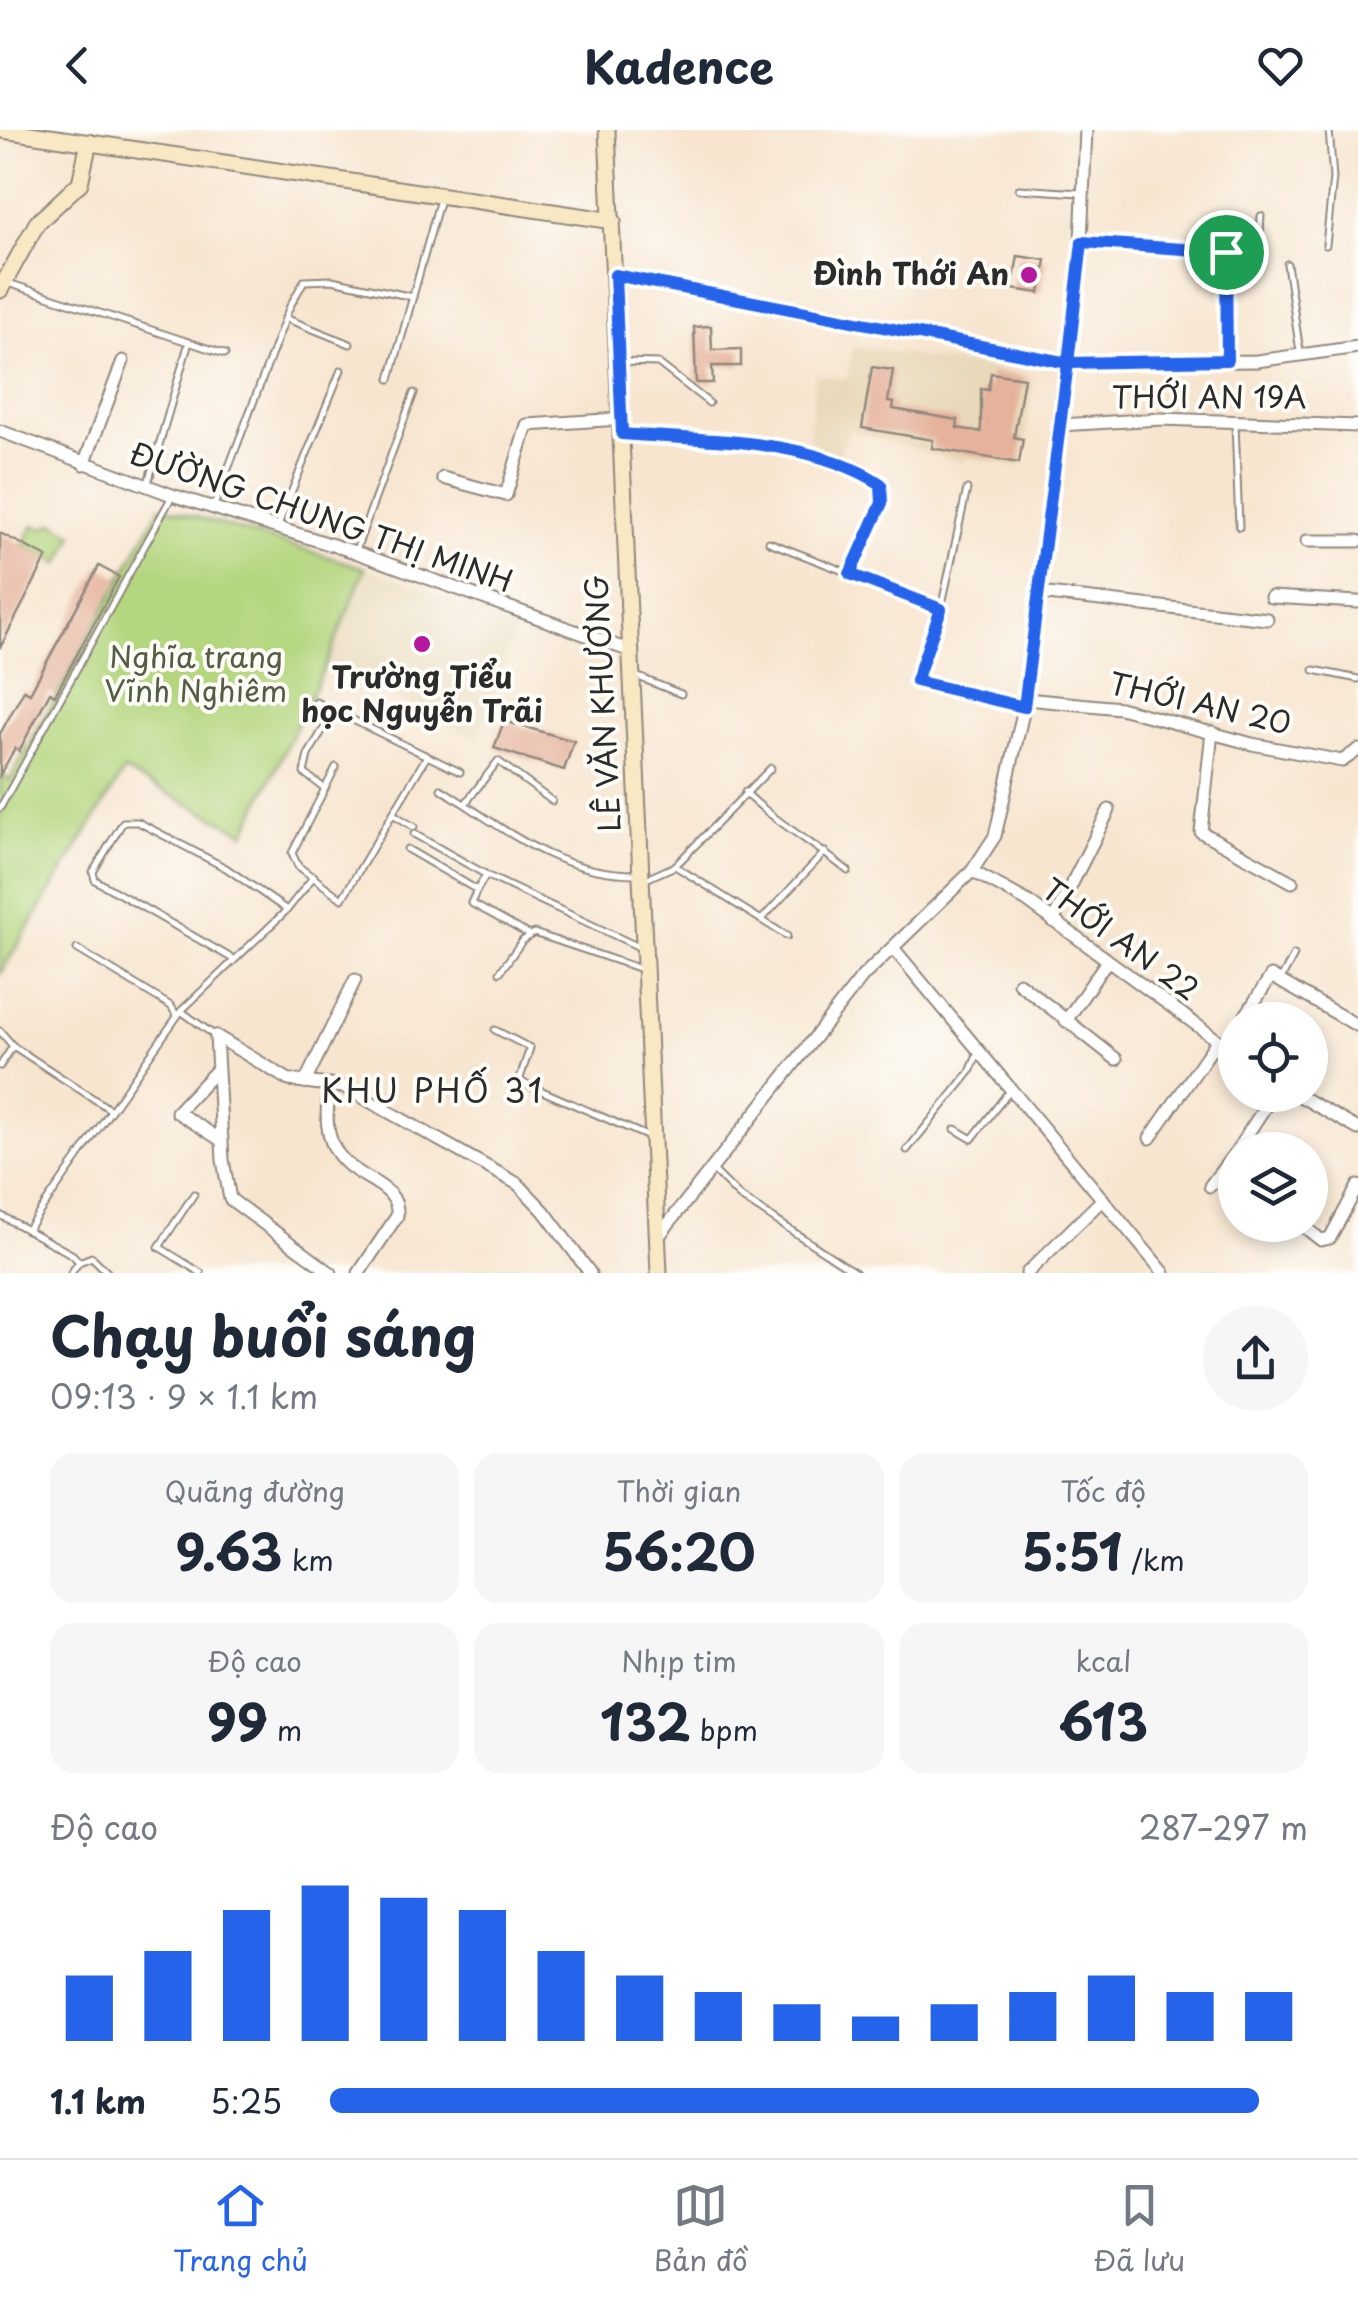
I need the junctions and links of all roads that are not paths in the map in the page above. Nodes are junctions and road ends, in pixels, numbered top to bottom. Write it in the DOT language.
graph roads {
  1 [pos="3,130"];
  2 [pos="607,130"];
  3 [pos="1086,130"];
  4 [pos="1329,130"];
  5 [pos="91,136"];
  6 [pos="1019,189"];
  7 [pos="1084,193"];
  8 [pos="440,196"];
  9 [pos="1260,216"];
  10 [pos="613,221"];
  11 [pos="1082,242"];
  12 [pos="1326,245"];
  13 [pos="1226,252"];
  14 [pos="1287,264"];
  15 [pos="7,265"];
  16 [pos="615,275"];
  17 [pos="3,286"];
  18 [pos="414,297"];
  19 [pos="286,318"];
  20 [pos="189,342"];
  21 [pos="350,344"];
  22 [pos="1358,347"];
  23 [pos="225,354"];
  24 [pos="1300,355"];
  25 [pos="124,360"];
  26 [pos="1227,360"];
  27 [pos="619,362"];
  28 [pos="1068,363"];
  29 [pos="342,370"];
  30 [pos="390,379"];
  31 [pos="414,394"];
  32 [pos="709,403"];
  33 [pos="1234,420"];
  34 [pos="1060,425"];
  35 [pos="622,426"];
  36 [pos="1358,426"];
  37 [pos="0,431"];
  38 [pos="84,464"];
  39 [pos="442,478"];
  40 [pos="147,486"];
  41 [pos="967,489"];
  42 [pos="172,496"];
  43 [pos="213,508"];
  44 [pos="277,527"];
  45 [pos="1240,527"];
  46 [pos="1308,541"];
  47 [pos="1358,541"];
  48 [pos="769,542"];
  49 [pos="355,552"];
  50 [pos="850,574"];
  51 [pos="1039,592"];
  52 [pos="1271,596"];
  53 [pos="1358,602"];
  54 [pos="941,609"];
  55 [pos="1267,619"];
  56 [pos="628,650"];
  57 [pos="1314,670"];
  58 [pos="629,673"];
  59 [pos="1358,679"];
  60 [pos="681,694"];
  61 [pos="316,702"];
  62 [pos="1025,703"];
  63 [pos="334,710"];
  64 [pos="1212,732"];
  65 [pos="1358,750"];
  66 [pos="428,756"];
  67 [pos="1342,760"];
  68 [pos="1358,765"];
  69 [pos="336,766"];
  70 [pos="771,768"];
  71 [pos="460,772"];
  72 [pos="323,787"];
  73 [pos="441,789"];
  74 [pos="745,792"];
  75 [pos="552,802"];
  76 [pos="465,804"];
  77 [pos="0,808"];
  78 [pos="1109,810"];
  79 [pos="393,814"];
  80 [pos="407,849"];
  81 [pos="826,852"];
  82 [pos="675,866"];
  83 [pos="848,871"];
  84 [pos="972,871"];
  85 [pos="486,875"];
  86 [pos="314,876"];
  87 [pos="640,877"];
  88 [pos="1292,882"];
  89 [pos="476,890"];
  90 [pos="288,910"];
  91 [pos="761,920"];
  92 [pos="1053,921"];
  93 [pos="528,934"];
  94 [pos="787,936"];
  95 [pos="643,948"];
  96 [pos="77,949"];
  97 [pos="894,949"];
  98 [pos="1294,955"];
  99 [pos="234,960"];
  100 [pos="1107,961"];
  101 [pos="646,970"];
  102 [pos="500,972"];
  103 [pos="355,980"];
  104 [pos="1280,981"];
  105 [pos="1020,983"];
  106 [pos="1255,1002"];
  107 [pos="179,1013"];
  108 [pos="1066,1021"];
  109 [pos="1358,1026"];
  110 [pos="495,1030"];
  111 [pos="0,1031"];
  112 [pos="216,1036"];
  113 [pos="1218,1041"];
  114 [pos="13,1046"];
  115 [pos="979,1050"];
  116 [pos="1218,1057"];
  117 [pos="1116,1059"];
  118 [pos="0,1066"];
  119 [pos="215,1072"];
  120 [pos="305,1082"];
  121 [pos="330,1084"];
  122 [pos="1011,1088"];
  123 [pos="111,1110"];
  124 [pos="1328,1112"];
  125 [pos="955,1129"];
  126 [pos="1358,1129"];
  127 [pos="652,1138"];
  128 [pos="1150,1138"];
  129 [pos="221,1140"];
  130 [pos="907,1150"];
  131 [pos="713,1170"];
  132 [pos="1218,1176"];
  133 [pos="1210,1186"];
  134 [pos="1358,1186"];
  135 [pos="194,1194"];
  136 [pos="1103,1200"];
  137 [pos="0,1215"];
  138 [pos="28,1230"];
  139 [pos="658,1237"];
  140 [pos="1328,1238"];
  141 [pos="78,1262"];
  142 [pos="324,1271"];
  143 [pos="72,1273"];
  144 [pos="108,1273"];
  145 [pos="200,1273"];
  146 [pos="359,1273"];
  147 [pos="590,1273"];
  148 [pos="659,1273"];
  149 [pos="856,1273"];
  150 [pos="1027,1273"];
  151 [pos="1164,1273"];
  1 -- 5 [label="main road"];
  2 -- 10 [label="main road, LÊ VĂN KHƯƠNG"];
  3 -- 7 [label="street"];
  4 -- 12 [label="lane"];
  5 -- 8 [label="main road"];
  5 -- 15 [label="main road"];
  6 -- 7 [label="lane"];
  7 -- 11 [label="street"];
  8 -- 10 [label="main road"];
  8 -- 18 [label="lane"];
  9 -- 13 [label="lane"];
  10 -- 16 [label="main road, LÊ VĂN KHƯƠNG"];
  11 -- 13 [label="lane"];
  11 -- 28 [label="street"];
  13 -- 26 [label="lane"];
  14 -- 24 [label="lane"];
  15 -- 17 [label="main road"];
  16 -- 27 [label="main road, LÊ VĂN KHƯƠNG"];
  16 -- 28 [label="street"];
  17 -- 20 [label="lane"];
  18 -- 19 [label="lane"];
  18 -- 30 [label="lane"];
  19 -- 21 [label="lane"];
  19 -- 43 [label="lane"];
  20 -- 23 [label="lane"];
  20 -- 40 [label="lane"];
  22 -- 24 [label="street"];
  24 -- 26 [label="street"];
  25 -- 38 [label="street"];
  26 -- 28 [label="street"];
  27 -- 32 [label="lane"];
  27 -- 35 [label="main road, LÊ VĂN KHƯƠNG"];
  28 -- 34 [label="street"];
  29 -- 44 [label="lane"];
  31 -- 49 [label="lane"];
  33 -- 34 [label="street, THỚI AN 19A"];
  33 -- 36 [label="street, THỚI AN 19A"];
  33 -- 45 [label="lane"];
  34 -- 51 [label="street"];
  35 -- 39 [label="street"];
  35 -- 50 [label="lane"];
  35 -- 56 [label="main road, LÊ VĂN KHƯƠNG"];
  37 -- 38 [label="street, ĐƯỜNG CHUNG THỊ MINH"];
  38 -- 40 [label="street, ĐƯỜNG CHUNG THỊ MINH"];
  40 -- 42 [label="street, ĐƯỜNG CHUNG THỊ MINH"];
  41 -- 54 [label="lane"];
  42 -- 43 [label="street, ĐƯỜNG CHUNG THỊ MINH"];
  42 -- 77 [label="lane"];
  43 -- 44 [label="street, ĐƯỜNG CHUNG THỊ MINH"];
  44 -- 49 [label="street, ĐƯỜNG CHUNG THỊ MINH"];
  46 -- 47 [label="street"];
  48 -- 50 [label="lane"];
  49 -- 56 [label="street, ĐƯỜNG CHUNG THỊ MINH"];
  50 -- 54 [label="lane"];
  51 -- 55 [label="street"];
  51 -- 62 [label="street"];
  52 -- 53 [label="street"];
  54 -- 62 [label="lane"];
  56 -- 58 [label="main road, LÊ VĂN KHƯƠNG"];
  57 -- 59 [label="lane"];
  58 -- 60 [label="lane"];
  58 -- 87 [label="main road, LÊ VĂN KHƯƠNG"];
  61 -- 63 [label="lane"];
  62 -- 64 [label="street, THỚI AN 20"];
  62 -- 84 [label="street"];
  63 -- 66 [label="lane"];
  63 -- 72 [label="lane"];
  64 -- 67 [label="street, THỚI AN 20"];
  64 -- 88 [label="street"];
  65 -- 67 [label="street"];
  66 -- 71 [label="lane"];
  66 -- 79 [label="lane"];
  67 -- 68 [label="street, THỚI AN 20"];
  69 -- 72 [label="lane"];
  70 -- 74 [label="lane"];
  72 -- 86 [label="lane"];
  73 -- 76 [label="lane"];
  74 -- 81 [label="lane"];
  74 -- 82 [label="lane"];
  75 -- 76 [label="lane"];
  76 -- 87 [label="lane"];
  78 -- 92 [label="street"];
  79 -- 85 [label="lane"];
  79 -- 86 [label="lane"];
  80 -- 89 [label="lane"];
  81 -- 83 [label="lane"];
  81 -- 91 [label="lane"];
  82 -- 87 [label="lane"];
  82 -- 91 [label="lane"];
  84 -- 92 [label="street, THỚI AN 22"];
  84 -- 97 [label="street"];
  85 -- 89 [label="lane"];
  85 -- 95 [label="lane"];
  86 -- 90 [label="lane"];
  87 -- 95 [label="main road, LÊ VĂN KHƯƠNG"];
  89 -- 93 [label="lane"];
  90 -- 99 [label="lane"];
  90 -- 99 [label="lane"];
  91 -- 94 [label="lane"];
  92 -- 100 [label="street, THỚI AN 22"];
  93 -- 101 [label="lane"];
  93 -- 102 [label="lane"];
  95 -- 101 [label="main road, LÊ VĂN KHƯƠNG"];
  96 -- 107 [label="lane"];
  97 -- 115 [label="street"];
  97 -- 131 [label="street"];
  98 -- 104 [label="lane"];
  99 -- 107 [label="lane"];
  100 -- 108 [label="street"];
  100 -- 113 [label="street, THỚI AN 22"];
  101 -- 127 [label="main road, LÊ VĂN KHƯƠNG"];
  103 -- 120 [label="street"];
  104 -- 106 [label="street"];
  104 -- 109 [label="street"];
  105 -- 108 [label="street"];
  107 -- 112 [label="lane"];
  107 -- 123 [label="lane"];
  108 -- 117 [label="street"];
  110 -- 127 [label="lane"];
  111 -- 114 [label="lane"];
  112 -- 119 [label="street"];
  112 -- 120 [label="street"];
  114 -- 118 [label="lane"];
  114 -- 123 [label="lane"];
  115 -- 122 [label="street"];
  115 -- 130 [label="lane"];
  116 -- 128 [label="street"];
  119 -- 129 [label="street"];
  119 -- 129 [label="street"];
  120 -- 121 [label="street"];
  121 -- 146 [label="street"];
  121 -- 147 [label="street"];
  122 -- 125 [label="lane"];
  122 -- 136 [label="street"];
  123 -- 138 [label="lane"];
  124 -- 126 [label="street"];
  127 -- 139 [label="main road, LÊ VĂN KHƯƠNG"];
  129 -- 142 [label="street"];
  131 -- 139 [label="street"];
  131 -- 149 [label="lane"];
  132 -- 133 [label="street"];
  134 -- 140 [label="street"];
  135 -- 145 [label="lane"];
  136 -- 150 [label="street"];
  136 -- 151 [label="street"];
  137 -- 138 [label="lane"];
  138 -- 141 [label="lane"];
  139 -- 148 [label="main road, LÊ VĂN KHƯƠNG"];
  141 -- 143 [label="lane"];
  141 -- 144 [label="lane"];
}
